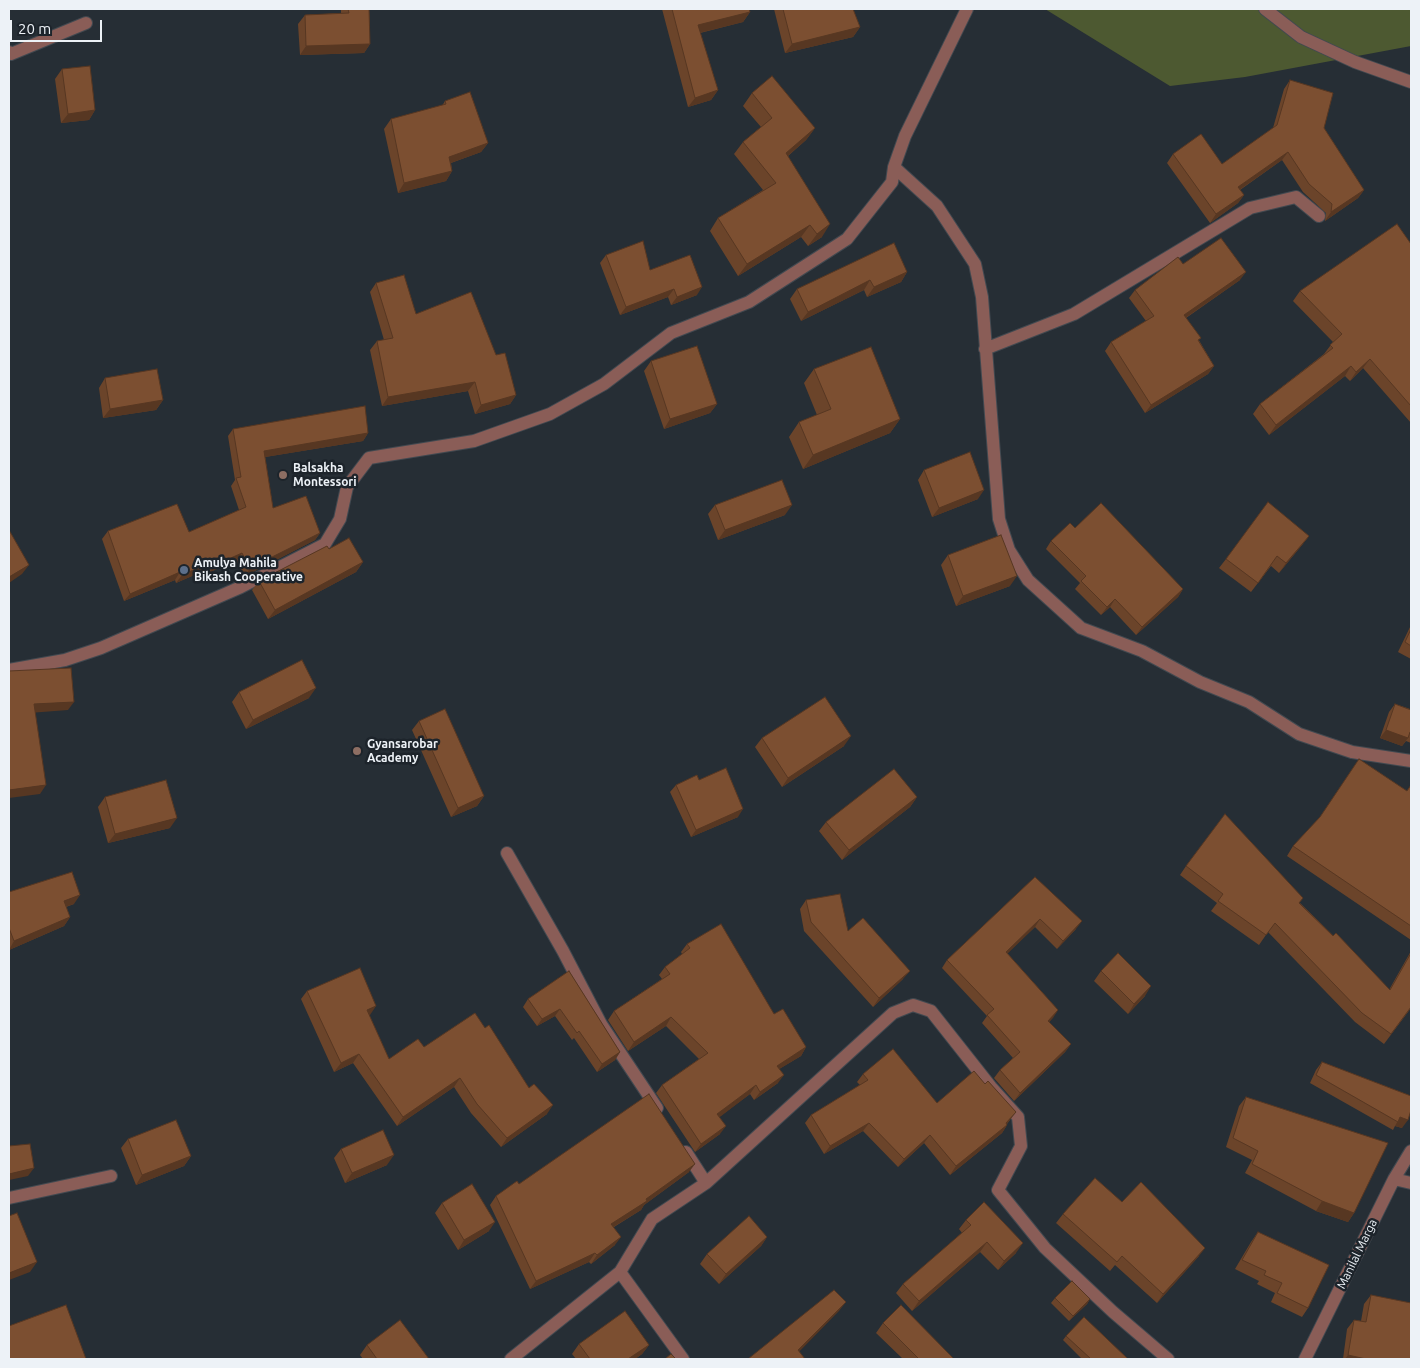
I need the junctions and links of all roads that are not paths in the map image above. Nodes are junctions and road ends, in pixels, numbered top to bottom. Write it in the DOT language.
graph roads {
  1 [pos="967,9"];
  2 [pos="1265,9"];
  3 [pos="86,23"];
  4 [pos="9,52"];
  5 [pos="1411,82"];
  6 [pos="894,167"];
  7 [pos="1320,216"];
  8 [pos="985,349"];
  9 [pos="9,670"];
  10 [pos="1411,762"];
  11 [pos="507,853"];
  12 [pos="664,1118"];
  13 [pos="680,1143"];
  14 [pos="1411,1151"];
  15 [pos="111,1176"];
  16 [pos="1394,1179"];
  17 [pos="1411,1183"];
  18 [pos="706,1184"];
  19 [pos="9,1198"];
  20 [pos="620,1272"];
  21 [pos="511,1359"];
  22 [pos="683,1359"];
  23 [pos="1168,1359"];
  24 [pos="1305,1359"];
  1 -- 6 [label="street"];
  2 -- 5 [label="street"];
  3 -- 4 [label="street"];
  6 -- 8 [label="street"];
  6 -- 9 [label="street"];
  7 -- 8 [label="street"];
  8 -- 10 [label="street"];
  11 -- 12 [label="street"];
  13 -- 18 [label="street"];
  14 -- 16 [label="street, Manilal Marga"];
  15 -- 19 [label="street"];
  16 -- 17 [label="street"];
  16 -- 24 [label="street, Manilal Marga"];
  18 -- 20 [label="street"];
  18 -- 23 [label="street"];
  20 -- 21 [label="street"];
  20 -- 22 [label="street"];
}
